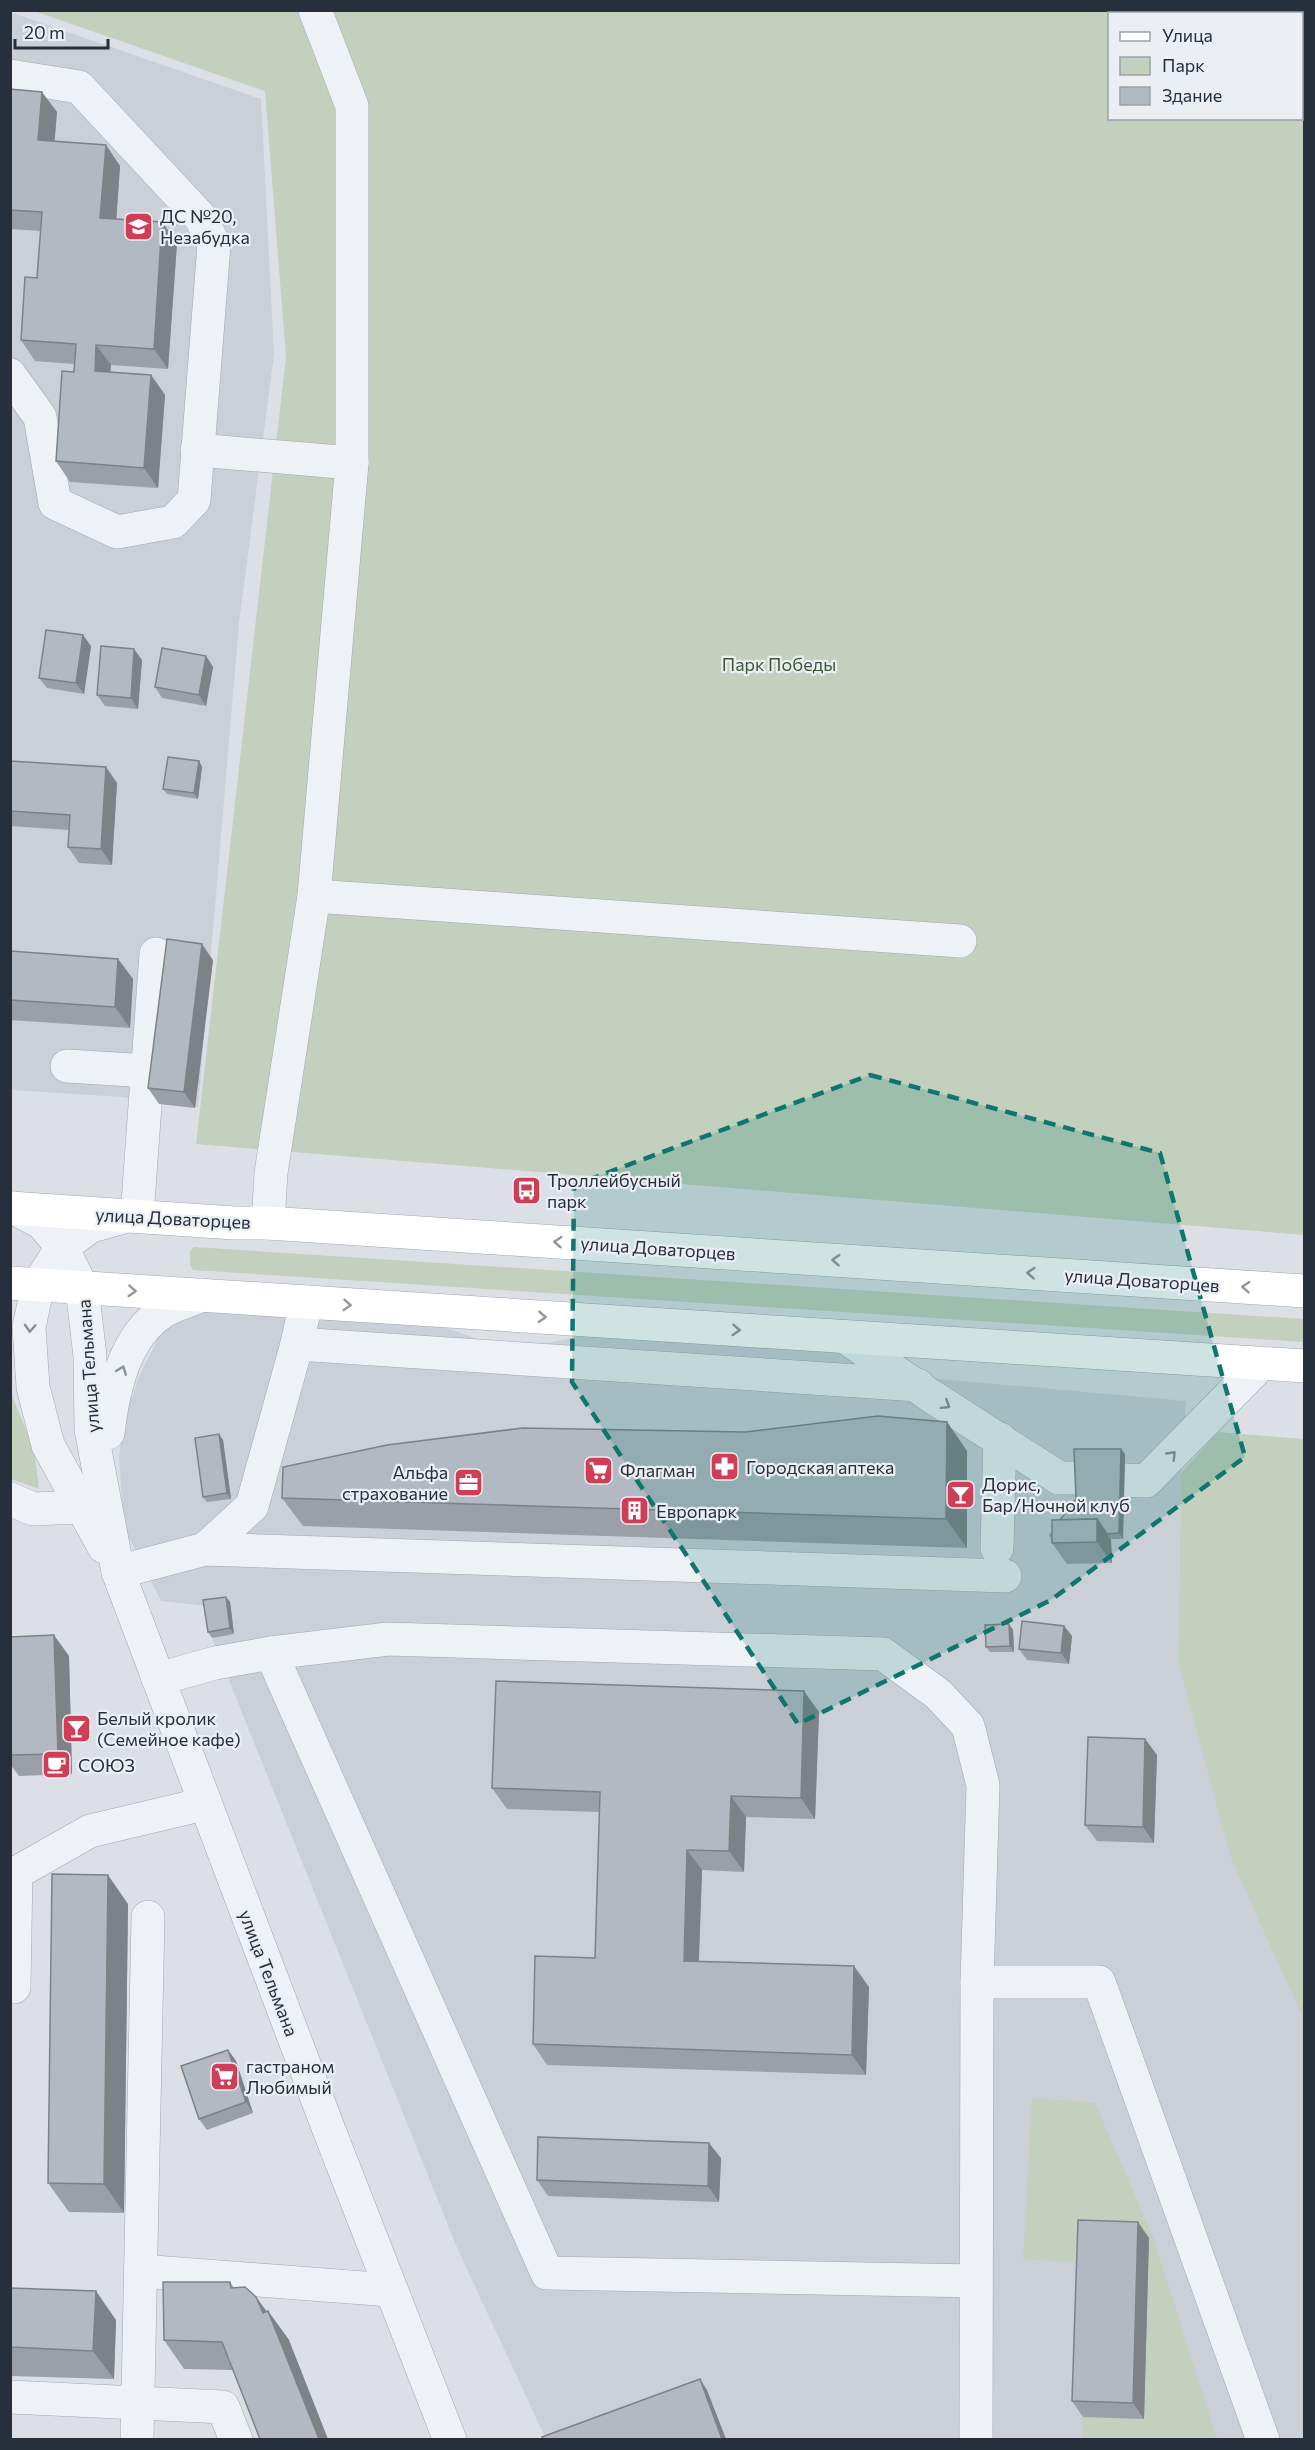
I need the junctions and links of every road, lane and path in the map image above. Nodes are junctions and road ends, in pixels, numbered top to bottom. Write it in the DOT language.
graph roads {
  1 [pos="315,10"];
  2 [pos="10,76"];
  3 [pos="10,375"];
  4 [pos="197,450"];
  5 [pos="352,463"];
  6 [pos="314,896"];
  7 [pos="960,941"];
  8 [pos="156,954"];
  9 [pos="67,1066"];
  10 [pos="148,1071"];
  11 [pos="12,1208"];
  12 [pos="133,1216"];
  13 [pos="268,1223"];
  14 [pos="62,1247"];
  15 [pos="24,1284"];
  16 [pos="82,1288"];
  17 [pos="1305,1291"];
  18 [pos="203,1295"];
  19 [pos="306,1302"];
  20 [pos="845,1337"];
  21 [pos="297,1344"];
  22 [pos="10,1355"];
  23 [pos="1261,1364"];
  24 [pos="1305,1366"];
  25 [pos="918,1385"];
  26 [pos="1000,1439"];
  27 [pos="48,1445"];
  28 [pos="1079,1478"];
  29 [pos="1124,1480"];
  30 [pos="92,1498"];
  31 [pos="10,1499"];
  32 [pos="205,1549"];
  33 [pos="118,1572"];
  34 [pos="271,1653"];
  35 [pos="158,1679"];
  36 [pos="204,1804"];
  37 [pos="148,1917"];
  38 [pos="977,1982"];
  39 [pos="10,1987"];
  40 [pos="141,2271"];
  41 [pos="976,2281"];
  42 [pos="390,2290"];
  43 [pos="10,2397"];
  44 [pos="138,2402"];
  45 [pos="137,2439"];
  46 [pos="236,2439"];
  47 [pos="450,2439"];
  48 [pos="976,2439"];
  49 [pos="1263,2439"];
  1 -- 5 [label="street"];
  2 -- 4 [label="street"];
  3 -- 4 [label="street"];
  4 -- 5 [label="street"];
  5 -- 6 [label="street"];
  6 -- 7 [label="street"];
  6 -- 13 [label="street"];
  8 -- 10 [label="street"];
  9 -- 10 [label="street"];
  10 -- 12 [label="street"];
  11 -- 12 [label="main road, улица Доваторцев"];
  11 -- 14 [label="street, улица Тельмана"];
  12 -- 13 [label="main road, улица Доваторцев"];
  12 -- 14 [label="street, улица Тельмана"];
  17 -- 13 [label="main road, улица Доваторцев, one-way"];
  14 -- 15 [label="street, улица Тельмана"];
  14 -- 16 [label="street, улица Тельмана"];
  15 -- 16 [label="main road"];
  15 -- 27 [label="street, улица Тельмана, one-way"];
  16 -- 18 [label="main road, one-way"];
  16 -- 30 [label="street, улица Тельмана"];
  18 -- 19 [label="main road"];
  30 -- 18 [label="street, улица Тельмана, one-way"];
  19 -- 20 [label="main road, one-way"];
  19 -- 21 [label="street"];
  20 -- 23 [label="main road"];
  20 -- 25 [label="street"];
  21 -- 25 [label="street"];
  21 -- 32 [label="street"];
  22 -- 27 [label="street, улица Тельмана"];
  23 -- 24 [label="main road"];
  29 -- 23 [label="street, one-way"];
  25 -- 26 [label="street, one-way"];
  26 -- 28 [label="street"];
  26 -- 32 [label="street"];
  27 -- 30 [label="street, улица Тельмана"];
  30 -- 31 [label="street"];
  30 -- 33 [label="street, улица Тельмана"];
  32 -- 33 [label="street"];
  33 -- 35 [label="street, улица Тельмана"];
  34 -- 35 [label="street"];
  34 -- 38 [label="street"];
  34 -- 41 [label="street"];
  35 -- 36 [label="street, улица Тельмана"];
  36 -- 39 [label="street"];
  36 -- 42 [label="street, улица Тельмана"];
  37 -- 40 [label="street"];
  38 -- 41 [label="street"];
  38 -- 49 [label="street"];
  40 -- 42 [label="street"];
  40 -- 44 [label="street"];
  41 -- 48 [label="street"];
  42 -- 47 [label="street, улица Тельмана"];
  43 -- 44 [label="street"];
  44 -- 45 [label="street"];
  44 -- 46 [label="street"];
}
